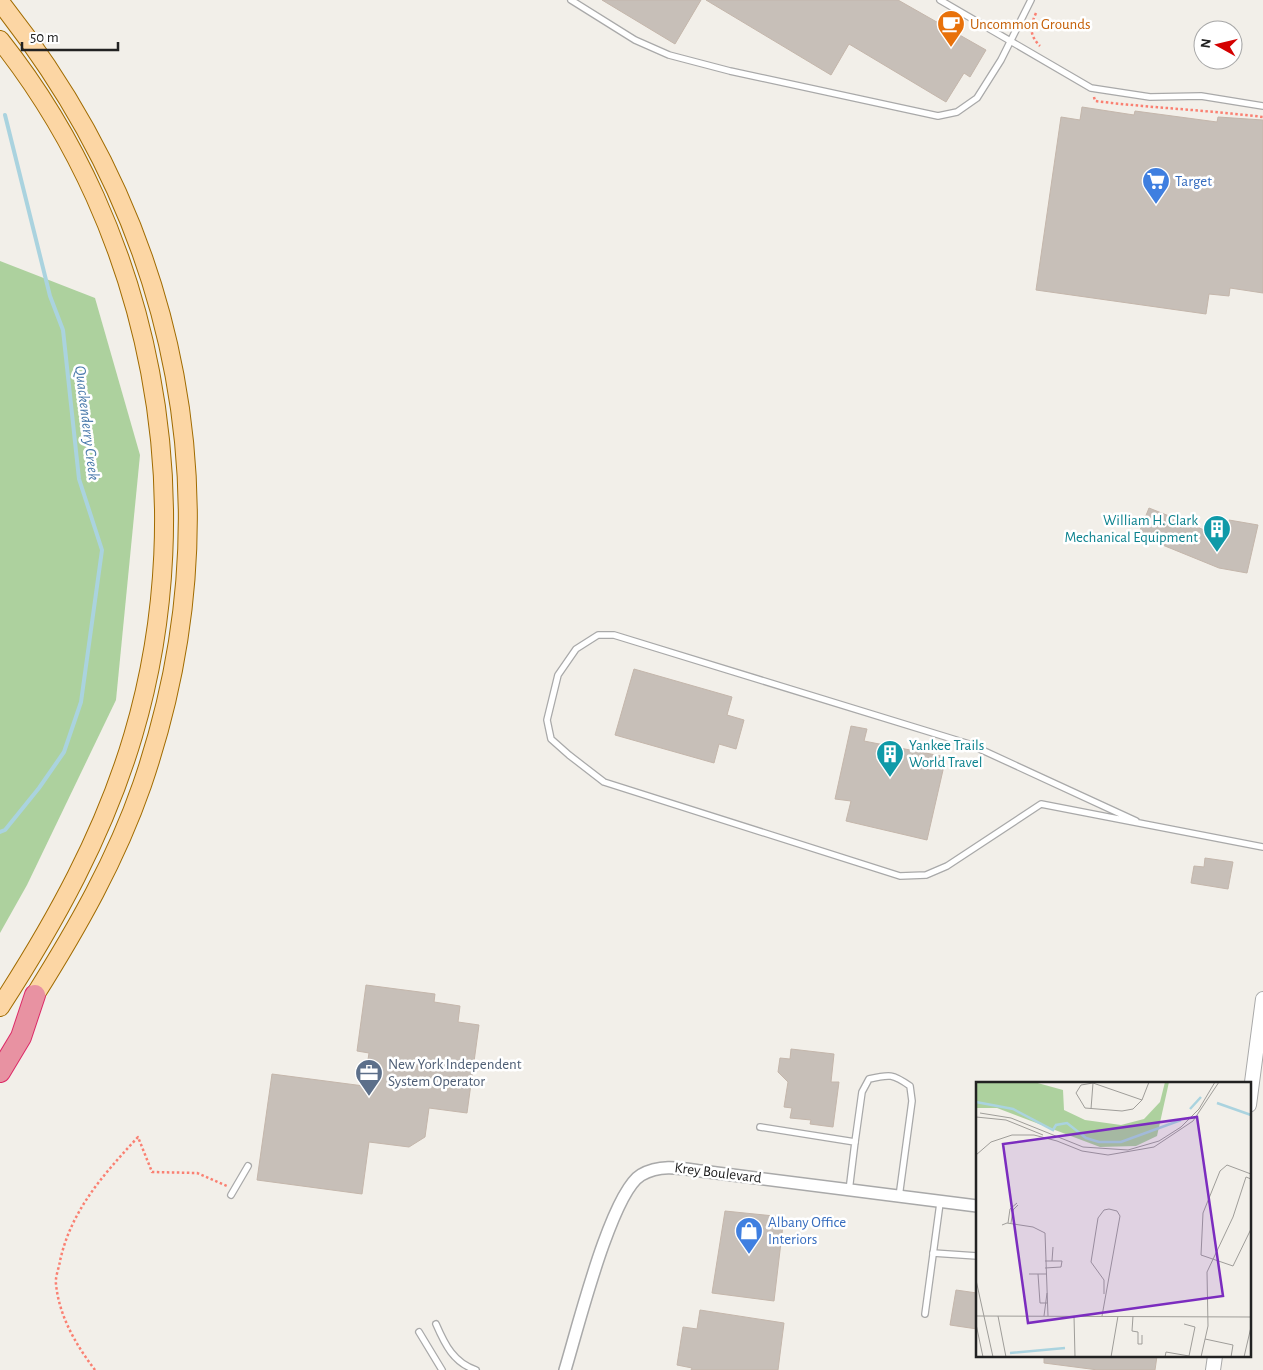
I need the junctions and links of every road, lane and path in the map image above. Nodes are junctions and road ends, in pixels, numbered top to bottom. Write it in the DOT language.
graph roads {
  1 [pos="571,0"];
  2 [pos="940,0"];
  3 [pos="1031,0"];
  4 [pos="0,2"];
  5 [pos="0,40"];
  6 [pos="1010,41"];
  7 [pos="1263,106"];
  8 [pos="1136,821"];
  9 [pos="1263,847"];
  10 [pos="35,995"];
  11 [pos="1263,999"];
  12 [pos="0,1007"];
  13 [pos="1260,1046"];
  14 [pos="0,1048"];
  15 [pos="0,1072"];
  16 [pos="1250,1101"];
  17 [pos="760,1127"];
  18 [pos="855,1142"];
  19 [pos="248,1166"];
  20 [pos="849,1190"];
  21 [pos="233,1192"];
  22 [pos="899,1197"];
  23 [pos="940,1203"];
  24 [pos="976,1206"];
  25 [pos="933,1253"];
  26 [pos="976,1256"];
  27 [pos="925,1314"];
  28 [pos="436,1324"];
  29 [pos="419,1332"];
  30 [pos="95,1370"];
  31 [pos="442,1370"];
  32 [pos="476,1370"];
  33 [pos="565,1370"];
  1 -- 6 [label="lane"];
  2 -- 6 [label="lane"];
  3 -- 6 [label="lane"];
  4 -- 10 [label="main road"];
  5 -- 12 [label="main road"];
  6 -- 7 [label="lane"];
  8 -- 8 [label="lane"];
  8 -- 9 [label="lane"];
  10 -- 14 [label="highway"];
  10 -- 15 [label="highway"];
  11 -- 13 [label="street"];
  13 -- 16 [label="street"];
  17 -- 18 [label="lane"];
  18 -- 20 [label="lane"];
  18 -- 22 [label="lane"];
  19 -- 21 [label="lane"];
  20 -- 22 [label="street, Krey Boulevard"];
  20 -- 33 [label="street, Krey Boulevard"];
  21 -- 30 [label="path"];
  22 -- 23 [label="street, Krey Boulevard"];
  23 -- 24 [label="street, Krey Boulevard"];
  23 -- 25 [label="lane"];
  25 -- 26 [label="lane"];
  25 -- 27 [label="lane"];
  28 -- 32 [label="lane"];
  29 -- 31 [label="lane"];
}
